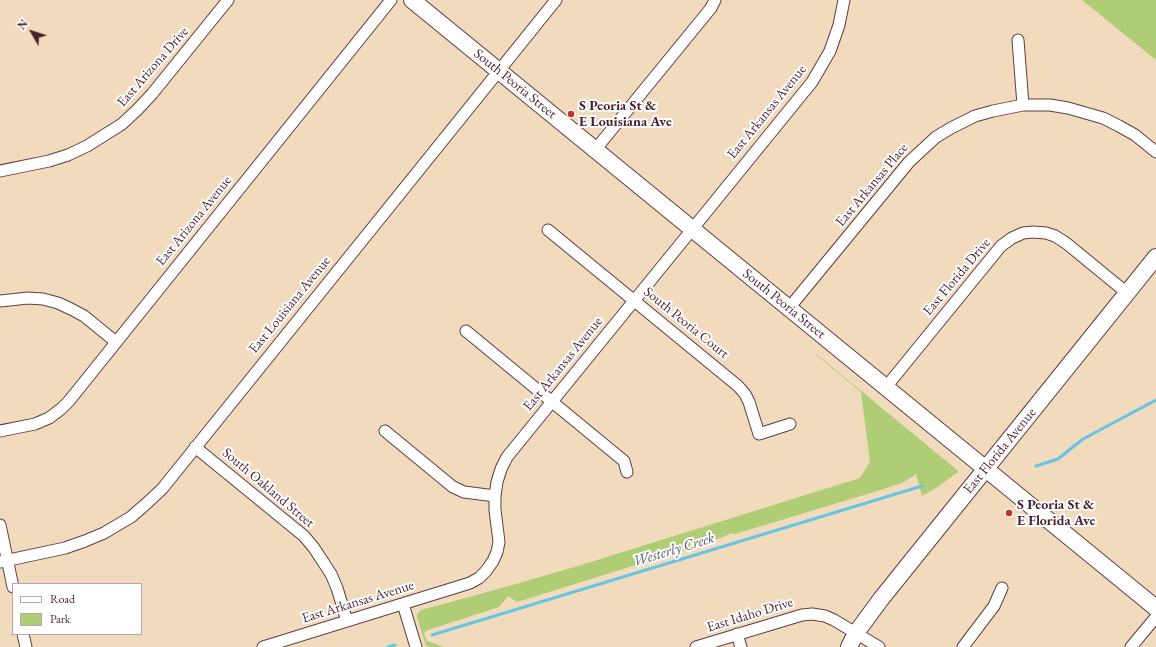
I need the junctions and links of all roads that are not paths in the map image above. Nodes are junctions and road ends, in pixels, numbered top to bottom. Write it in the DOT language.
graph roads {
  1 [pos="228,0"];
  2 [pos="392,0"];
  3 [pos="412,0"];
  4 [pos="556,0"];
  5 [pos="715,0"];
  6 [pos="844,0"];
  7 [pos="1018,40"];
  8 [pos="498,70"];
  9 [pos="1023,105"];
  10 [pos="595,150"];
  11 [pos="1156,152"];
  12 [pos="0,171"];
  13 [pos="692,229"];
  14 [pos="548,230"];
  15 [pos="1156,257"];
  16 [pos="1127,293"];
  17 [pos="634,300"];
  18 [pos="0,302"];
  19 [pos="789,308"];
  20 [pos="466,331"];
  21 [pos="116,342"];
  22 [pos="886,387"];
  23 [pos="552,401"];
  24 [pos="790,424"];
  25 [pos="0,431"];
  26 [pos="384,431"];
  27 [pos="195,447"];
  28 [pos="985,469"];
  29 [pos="628,472"];
  30 [pos="495,496"];
  31 [pos="0,524"];
  32 [pos="4,561"];
  33 [pos="12,584"];
  34 [pos="1002,588"];
  35 [pos="403,604"];
  36 [pos="1156,608"];
  37 [pos="1156,617"];
  38 [pos="347,621"];
  39 [pos="737,634"];
  40 [pos="23,635"];
  41 [pos="852,640"];
  42 [pos="26,647"];
  43 [pos="263,647"];
  44 [pos="416,647"];
  45 [pos="696,647"];
  46 [pos="741,647"];
  47 [pos="878,647"];
  48 [pos="963,647"];
  49 [pos="1131,647"];
  1 -- 12 [label="street, East Arizona Drive"];
  2 -- 21 [label="street, East Arizona Avenue"];
  3 -- 8 [label="main road, South Peoria Street"];
  4 -- 8 [label="street, East Louisiana Avenue"];
  5 -- 10 [label="street"];
  6 -- 13 [label="street, East Arkansas Avenue"];
  7 -- 9 [label="street"];
  8 -- 10 [label="main road, South Peoria Street"];
  8 -- 27 [label="street, East Louisiana Avenue"];
  9 -- 11 [label="street, East Arkansas Place"];
  9 -- 19 [label="street, East Arkansas Place"];
  10 -- 13 [label="main road, South Peoria Street"];
  13 -- 17 [label="street, East Arkansas Avenue"];
  13 -- 19 [label="main road, South Peoria Street"];
  14 -- 17 [label="street, South Peoria Court"];
  15 -- 16 [label="main road, East Florida Avenue"];
  16 -- 22 [label="street, East Florida Drive"];
  16 -- 28 [label="main road, East Florida Avenue"];
  17 -- 23 [label="street, East Arkansas Avenue"];
  17 -- 24 [label="street, South Peoria Court"];
  18 -- 21 [label="street"];
  19 -- 22 [label="main road, South Peoria Street"];
  20 -- 23 [label="street"];
  21 -- 25 [label="street, East Arizona Avenue"];
  22 -- 28 [label="main road, South Peoria Street"];
  23 -- 29 [label="street"];
  23 -- 30 [label="street, East Arkansas Avenue"];
  26 -- 30 [label="street"];
  27 -- 32 [label="street, East Louisiana Avenue"];
  27 -- 38 [label="street, South Oakland Street"];
  28 -- 36 [label="main road, South Peoria Street"];
  28 -- 41 [label="main road, East Florida Avenue"];
  30 -- 35 [label="street, East Arkansas Avenue"];
  31 -- 32 [label="street"];
  32 -- 33 [label="street"];
  34 -- 48 [label="street"];
  35 -- 38 [label="street, East Arkansas Avenue"];
  35 -- 44 [label="street"];
  37 -- 49 [label="street"];
  38 -- 43 [label="street, East Arkansas Avenue"];
  39 -- 41 [label="street, East Idaho Drive"];
  39 -- 45 [label="street, East Idaho Drive"];
  39 -- 46 [label="street"];
  40 -- 42 [label="street"];
  41 -- 47 [label="street, East Idaho Drive"];
}
